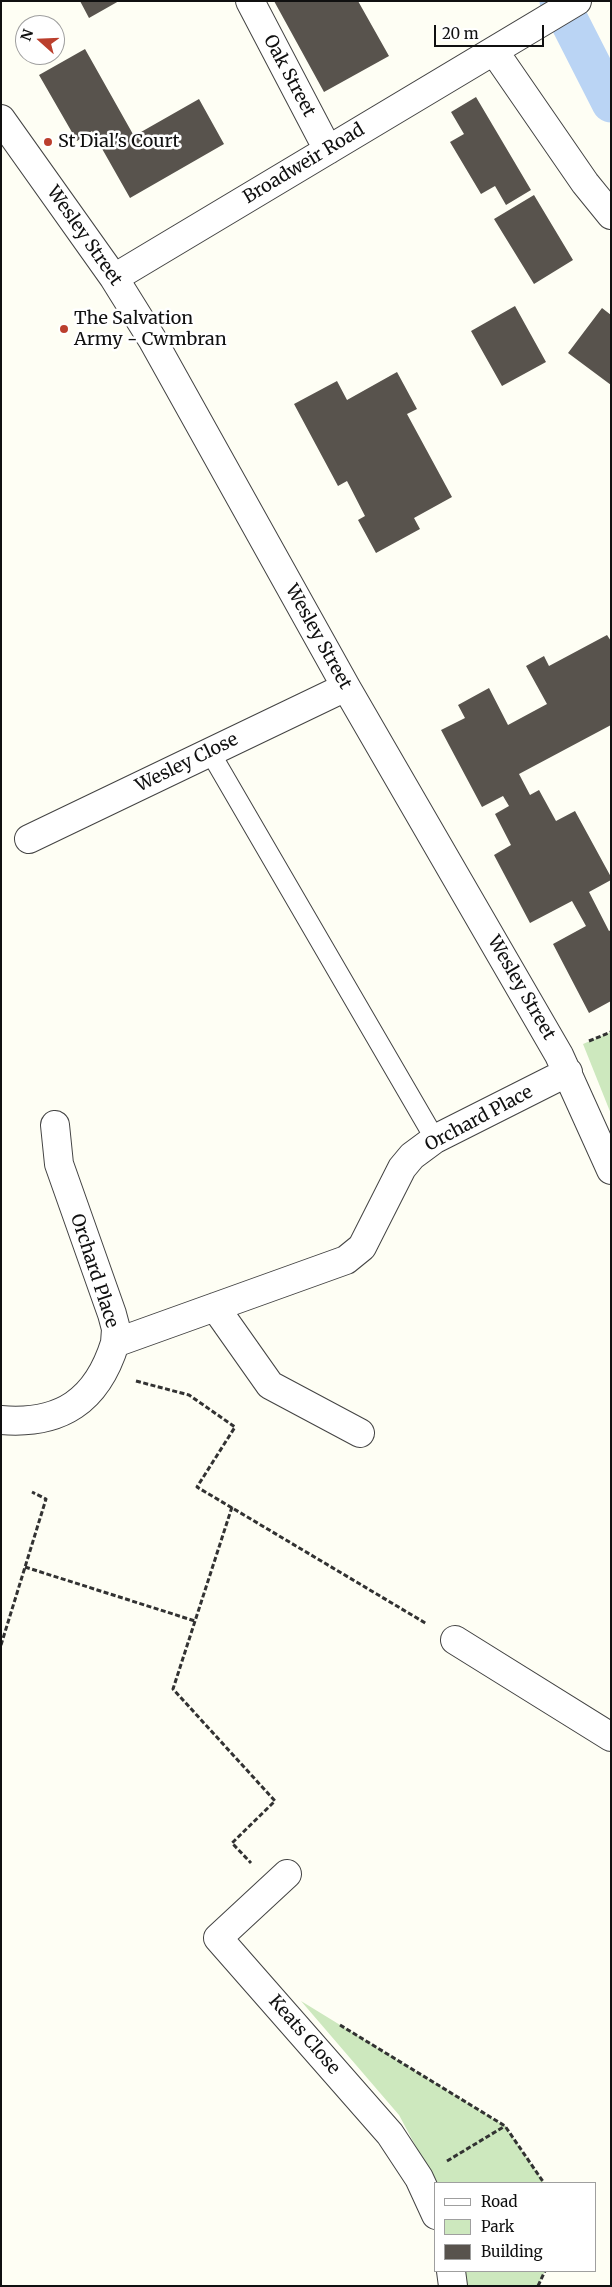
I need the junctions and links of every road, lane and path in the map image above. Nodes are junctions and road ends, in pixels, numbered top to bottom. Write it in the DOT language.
graph roads {
  1 [pos="250,1"];
  2 [pos="576,1"];
  3 [pos="494,51"];
  4 [pos="1,119"];
  5 [pos="328,150"];
  6 [pos="611,215"];
  7 [pos="114,278"];
  8 [pos="346,687"];
  9 [pos="210,752"];
  10 [pos="29,840"];
  11 [pos="568,1072"];
  12 [pos="55,1125"];
  13 [pos="436,1140"];
  14 [pos="611,1170"];
  15 [pos="215,1308"];
  16 [pos="115,1343"];
  17 [pos="104,1372"];
  18 [pos="1,1420"];
  19 [pos="360,1434"];
  20 [pos="32,1492"];
  21 [pos="232,1507"];
  22 [pos="25,1567"];
  23 [pos="195,1621"];
  24 [pos="455,1640"];
  25 [pos="1,1645"];
  26 [pos="611,1737"];
  27 [pos="280,1881"];
  28 [pos="335,2022"];
  29 [pos="505,2126"];
  30 [pos="419,2178"];
  31 [pos="543,2182"];
  32 [pos="434,2211"];
  33 [pos="451,2272"];
  34 [pos="545,2272"];
  35 [pos="453,2286"];
  36 [pos="538,2286"];
  1 -- 5 [label="street, Oak Street"];
  2 -- 3 [label="street, Broadweir Road"];
  3 -- 5 [label="street, Broadweir Road"];
  3 -- 6 [label="street"];
  4 -- 7 [label="street, Wesley Street"];
  5 -- 7 [label="street, Broadweir Road"];
  7 -- 8 [label="street, Wesley Street"];
  8 -- 9 [label="street, Wesley Close"];
  8 -- 11 [label="street, Wesley Street"];
  9 -- 10 [label="street, Wesley Close"];
  9 -- 13 [label="lane"];
  11 -- 13 [label="street, Orchard Place"];
  11 -- 14 [label="street, Wesley Street"];
  12 -- 16 [label="street, Orchard Place"];
  13 -- 15 [label="street, Orchard Place"];
  15 -- 16 [label="street, Orchard Place"];
  15 -- 19 [label="street"];
  16 -- 17 [label="street"];
  17 -- 18 [label="street"];
  17 -- 21 [label="path"];
  20 -- 22 [label="path"];
  21 -- 23 [label="path"];
  21 -- 24 [label="path"];
  22 -- 23 [label="path"];
  22 -- 25 [label="path"];
  23 -- 27 [label="path"];
  24 -- 26 [label="street"];
  27 -- 30 [label="street, Keats Close"];
  28 -- 29 [label="path"];
  29 -- 30 [label="path"];
  29 -- 31 [label="path"];
  30 -- 32 [label="street, Keats Close"];
  33 -- 35 [label="street"];
  34 -- 36 [label="path"];
}
